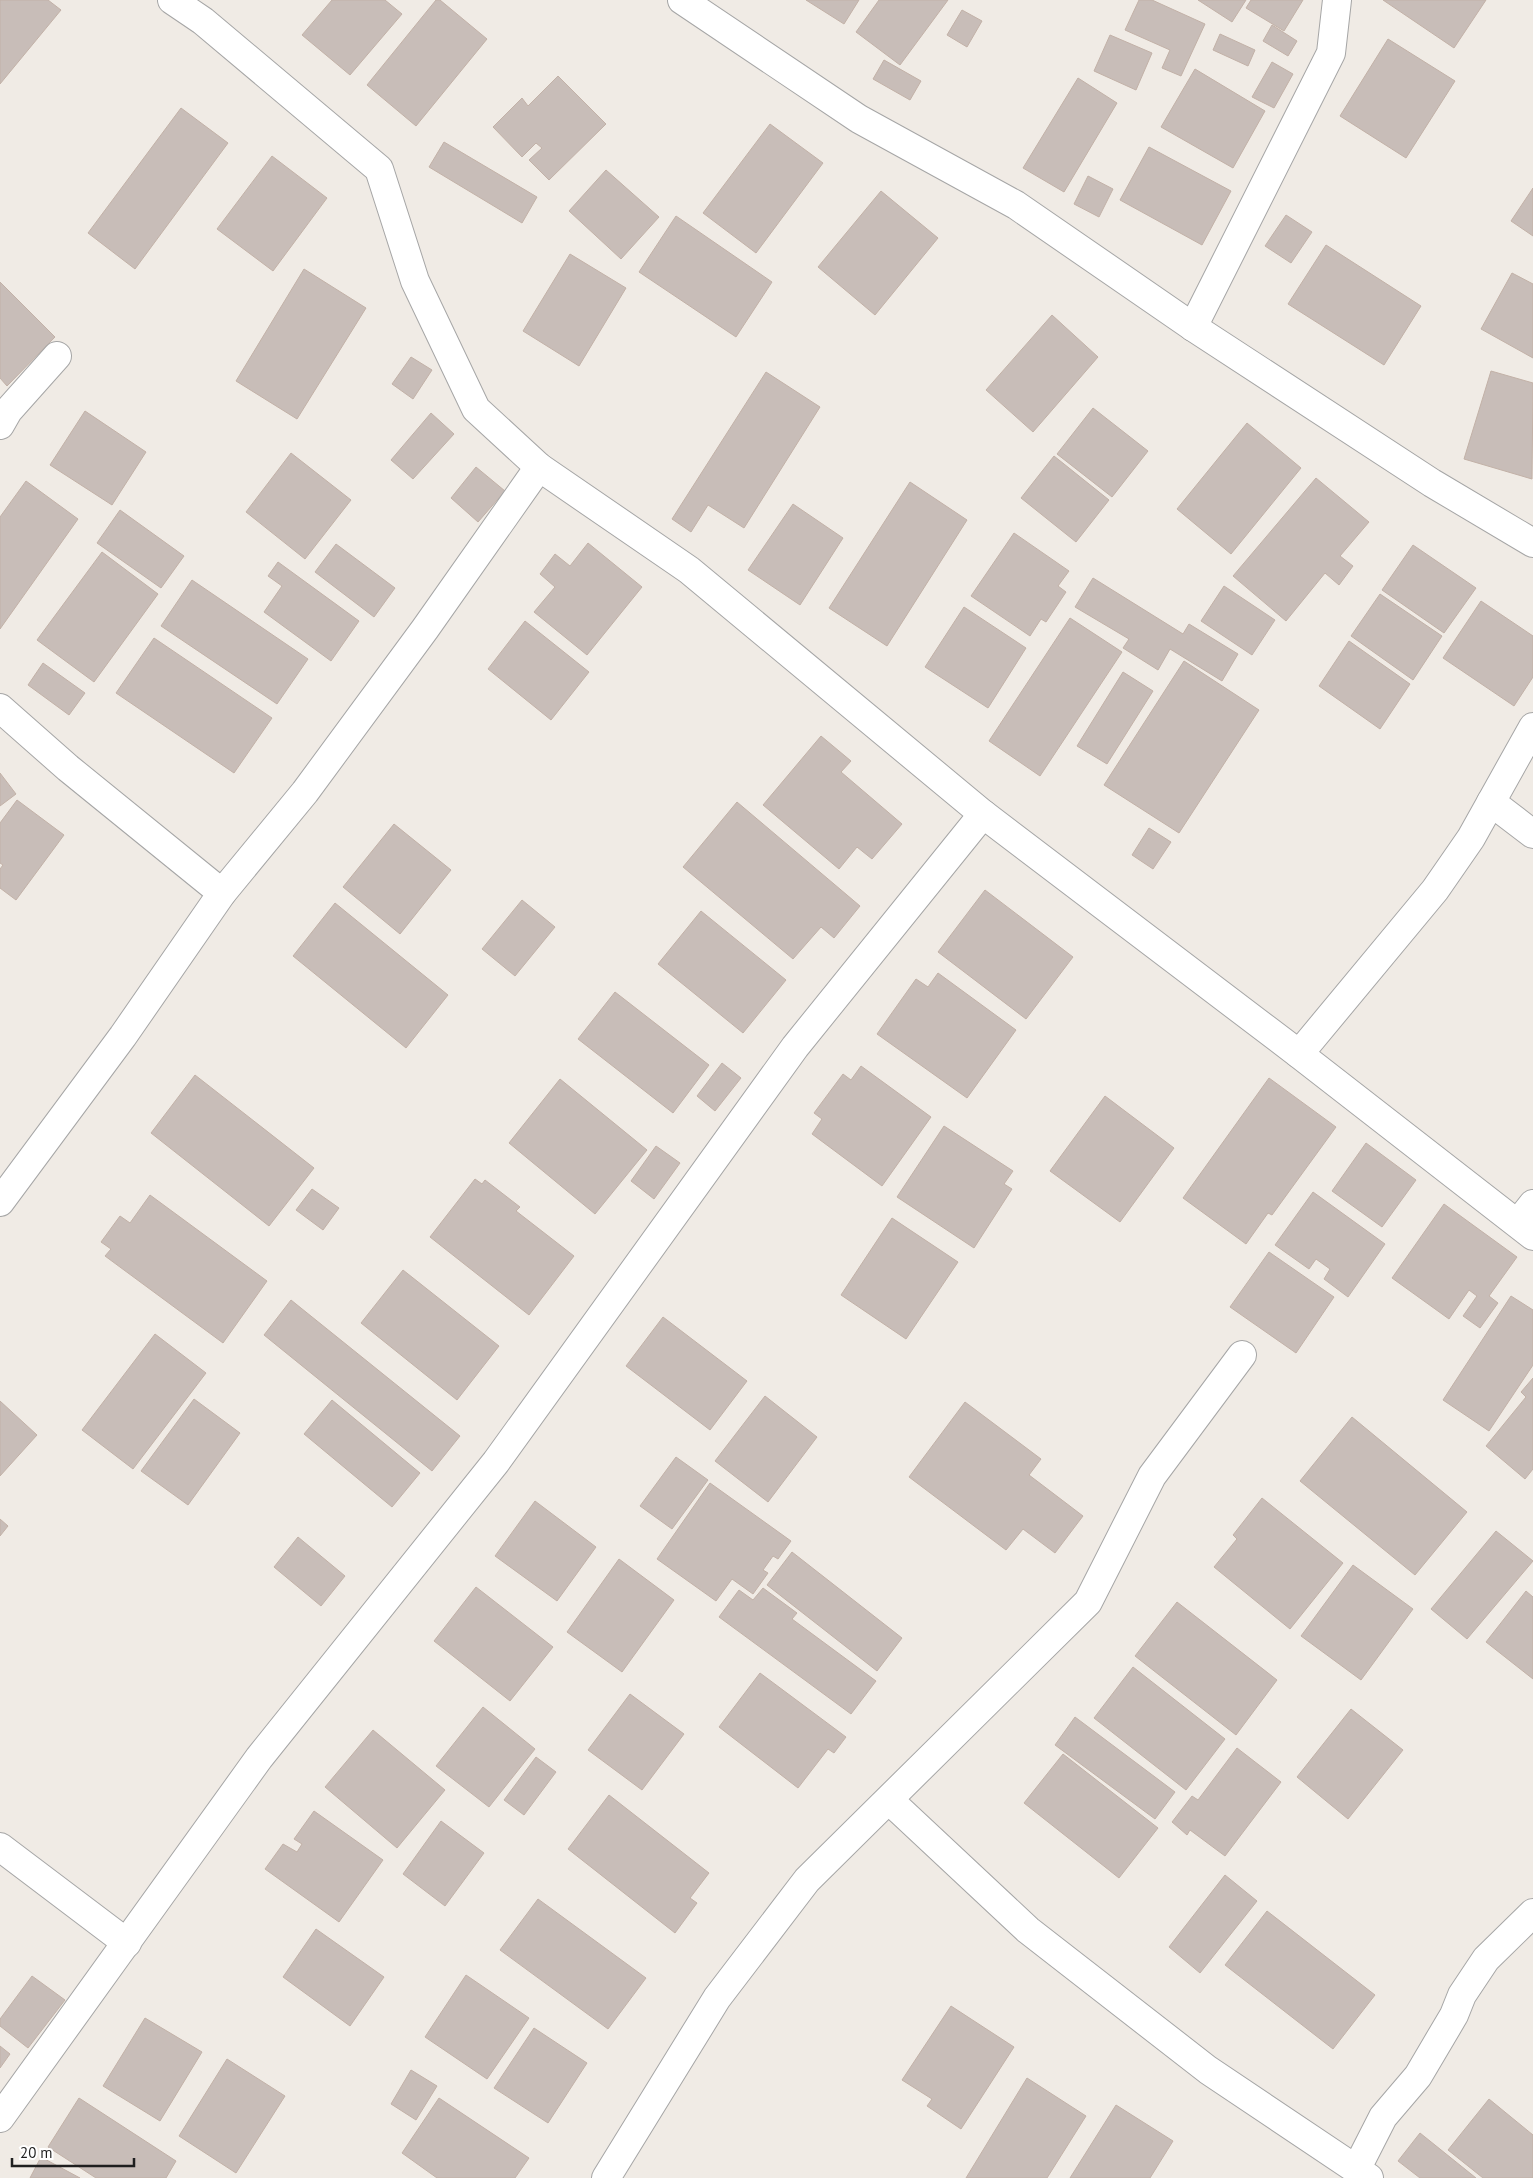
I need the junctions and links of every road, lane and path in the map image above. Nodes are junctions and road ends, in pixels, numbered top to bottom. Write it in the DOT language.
graph roads {
  1 [pos="172,0"];
  2 [pos="682,0"];
  3 [pos="1337,0"];
  4 [pos="1193,327"];
  5 [pos="57,356"];
  6 [pos="0,425"];
  7 [pos="539,467"];
  8 [pos="1533,543"];
  9 [pos="0,708"];
  10 [pos="1533,727"];
  11 [pos="1491,802"];
  12 [pos="983,814"];
  13 [pos="1533,834"];
  14 [pos="222,893"];
  15 [pos="1299,1054"];
  16 [pos="0,1202"];
  17 [pos="1528,1221"];
  18 [pos="1242,1355"];
  19 [pos="889,1800"];
  20 [pos="0,1847"];
  21 [pos="1533,1913"];
  22 [pos="127,1943"];
  23 [pos="0,2118"];
  24 [pos="1363,2173"];
  25 [pos="606,2178"];
  1 -- 7 [label="street"];
  2 -- 4 [label="street"];
  3 -- 4 [label="street"];
  4 -- 8 [label="street"];
  5 -- 6 [label="street"];
  7 -- 12 [label="street"];
  7 -- 14 [label="street"];
  9 -- 14 [label="street"];
  10 -- 11 [label="street"];
  11 -- 13 [label="street"];
  11 -- 15 [label="street"];
  12 -- 15 [label="street"];
  12 -- 22 [label="street"];
  14 -- 16 [label="street"];
  15 -- 17 [label="street"];
  18 -- 19 [label="street"];
  19 -- 24 [label="street"];
  19 -- 25 [label="street"];
  20 -- 22 [label="street"];
  21 -- 24 [label="street"];
  22 -- 23 [label="street"];
}
